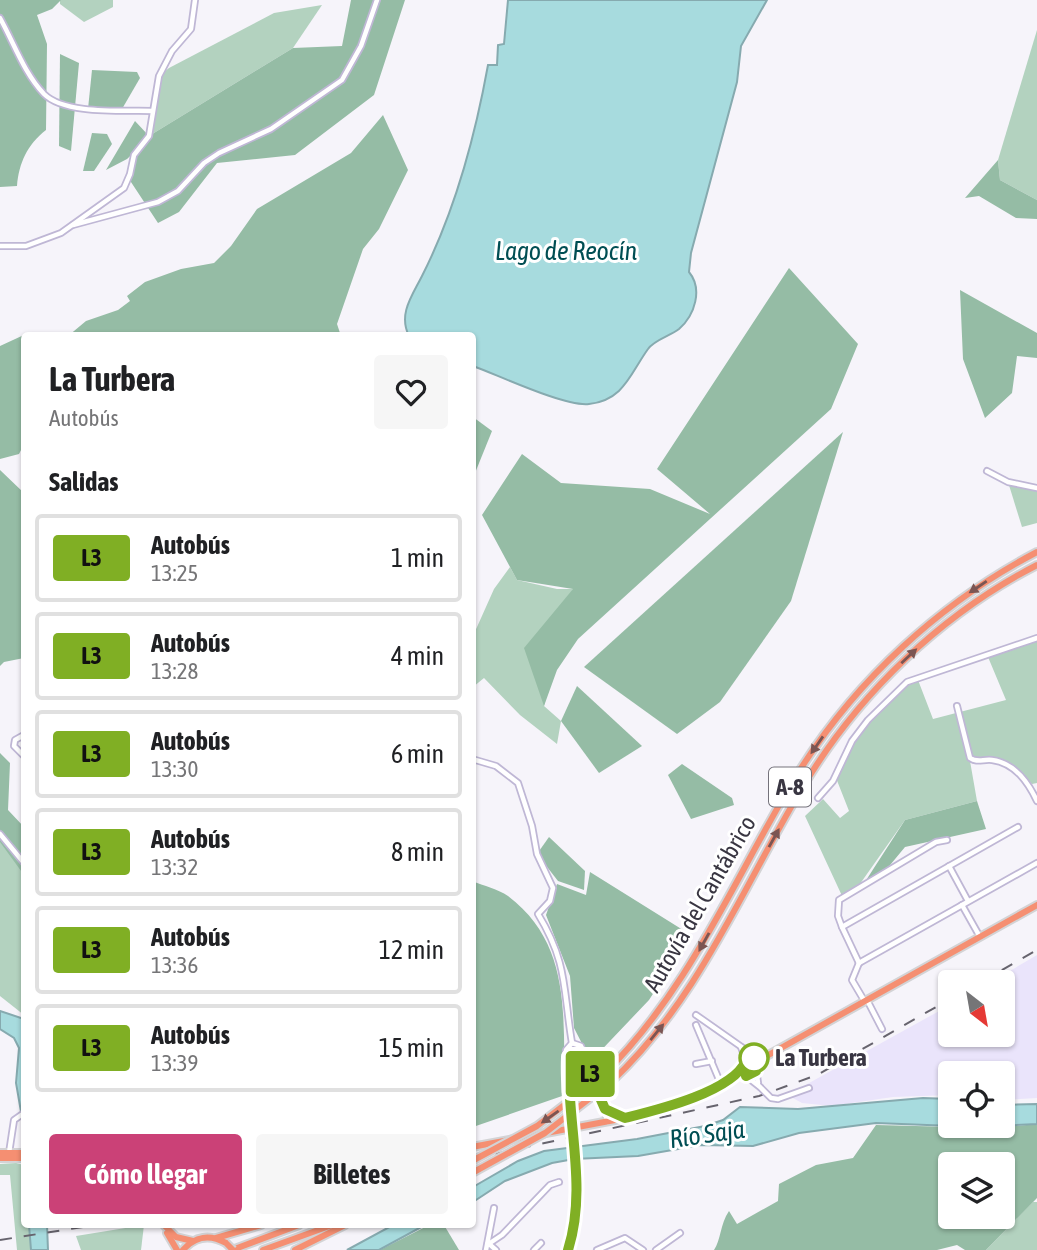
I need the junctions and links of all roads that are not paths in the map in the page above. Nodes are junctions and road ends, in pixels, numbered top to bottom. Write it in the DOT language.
graph roads {
  1 [pos="195,0"];
  2 [pos="377,0"];
  3 [pos="0,18"];
  4 [pos="152,111"];
  5 [pos="73,225"];
  6 [pos="0,246"];
  7 [pos="987,471"];
  8 [pos="1037,488"];
  9 [pos="1037,552"];
  10 [pos="1037,565"];
  11 [pos="1037,638"];
  12 [pos="957,706"];
  13 [pos="21,736"];
  14 [pos="21,753"];
  15 [pos="476,761"];
  16 [pos="818,798"];
  17 [pos="1037,801"];
  18 [pos="1018,827"];
  19 [pos="0,834"];
  20 [pos="947,840"];
  21 [pos="21,859"];
  22 [pos="1037,863"];
  23 [pos="949,866"];
  24 [pos="968,901"];
  25 [pos="962,905"];
  26 [pos="1037,905"];
  27 [pos="842,927"];
  28 [pos="980,937"];
  29 [pos="859,963"];
  30 [pos="866,1001"];
  31 [pos="696,1015"];
  32 [pos="696,1025"];
  33 [pos="882,1029"];
  34 [pos="572,1043"];
  35 [pos="741,1045"];
  36 [pos="581,1054"];
  37 [pos="569,1057"];
  38 [pos="758,1060"];
  39 [pos="712,1061"];
  40 [pos="746,1061"];
  41 [pos="696,1063"];
  42 [pos="744,1074"];
  43 [pos="721,1083"];
  44 [pos="759,1086"];
  45 [pos="809,1088"];
  46 [pos="605,1110"];
  47 [pos="21,1115"];
  48 [pos="625,1118"];
  49 [pos="608,1122"];
  50 [pos="591,1126"];
  51 [pos="476,1146"];
  52 [pos="0,1153"];
  53 [pos="13,1155"];
  54 [pos="21,1155"];
  55 [pos="0,1158"];
  56 [pos="476,1159"];
  57 [pos="476,1171"];
  58 [pos="559,1182"];
  59 [pos="494,1208"];
  60 [pos="165,1228"];
  61 [pos="167,1228"];
  62 [pos="251,1228"];
  63 [pos="291,1228"];
  64 [pos="324,1228"];
  65 [pos="339,1228"];
  66 [pos="681,1233"];
  67 [pos="216,1238"];
  68 [pos="193,1241"];
  69 [pos="488,1243"];
  70 [pos="541,1243"];
  71 [pos="175,1250"];
  72 [pos="183,1250"];
  73 [pos="233,1250"];
  74 [pos="263,1250"];
  75 [pos="295,1250"];
  76 [pos="486,1250"];
  77 [pos="496,1250"];
  78 [pos="534,1250"];
  79 [pos="568,1250"];
  80 [pos="597,1250"];
  81 [pos="643,1250"];
  82 [pos="656,1250"];
  1 -- 4 [label="street"];
  2 -- 5 [label="street"];
  3 -- 4 [label="street"];
  4 -- 5 [label="street"];
  5 -- 6 [label="street"];
  7 -- 8 [label="street"];
  9 -- 56 [label="highway, Autovía del Cantábrico / A-8, one-way, bridge"];
  57 -- 10 [label="highway, Autovía del Cantábrico / A-8, one-way, bridge"];
  11 -- 16 [label="street"];
  12 -- 17 [label="street"];
  13 -- 14 [label="street"];
  15 -- 34 [label="street"];
  18 -- 23 [label="street"];
  19 -- 21 [label="street"];
  20 -- 27 [label="street"];
  22 -- 24 [label="street"];
  23 -- 24 [label="street"];
  23 -- 27 [label="street"];
  24 -- 25 [label="street"];
  25 -- 28 [label="street"];
  25 -- 29 [label="street"];
  26 -- 28 [label="highway"];
  27 -- 29 [label="street"];
  28 -- 30 [label="highway"];
  29 -- 30 [label="street"];
  30 -- 33 [label="street"];
  30 -- 38 [label="highway"];
  31 -- 35 [label="street"];
  32 -- 39 [label="street"];
  34 -- 36 [label="street"];
  34 -- 37 [label="street"];
  35 -- 38 [label="street"];
  35 -- 40 [label="street"];
  36 -- 37 [label="street"];
  36 -- 46 [label="street"];
  37 -- 79 [label="street, bridge"];
  38 -- 40 [label="street"];
  38 -- 42 [label="highway"];
  38 -- 44 [label="street"];
  39 -- 41 [label="street"];
  39 -- 43 [label="street"];
  40 -- 42 [label="street"];
  42 -- 43 [label="highway"];
  42 -- 44 [label="street"];
  43 -- 48 [label="highway"];
  44 -- 45 [label="street, bridge"];
  46 -- 48 [label="street"];
  46 -- 49 [label="street"];
  46 -- 50 [label="street"];
  47 -- 53 [label="street"];
  48 -- 49 [label="highway"];
  49 -- 50 [label="highway"];
  50 -- 51 [label="highway"];
  52 -- 53 [label="highway"];
  53 -- 54 [label="highway"];
  53 -- 55 [label="highway"];
  58 -- 69 [label="street"];
  59 -- 69 [label="street"];
  60 -- 71 [label="highway"];
  61 -- 68 [label="highway"];
  62 -- 67 [label="highway"];
  63 -- 73 [label="highway"];
  64 -- 74 [label="highway"];
  65 -- 75 [label="highway"];
  66 -- 82 [label="street"];
  67 -- 68 [label="highway"];
  67 -- 73 [label="highway, bridge"];
  68 -- 72 [label="highway"];
  69 -- 76 [label="street"];
  69 -- 77 [label="street"];
  70 -- 78 [label="street"];
  80 -- 81 [label="street"];
}
